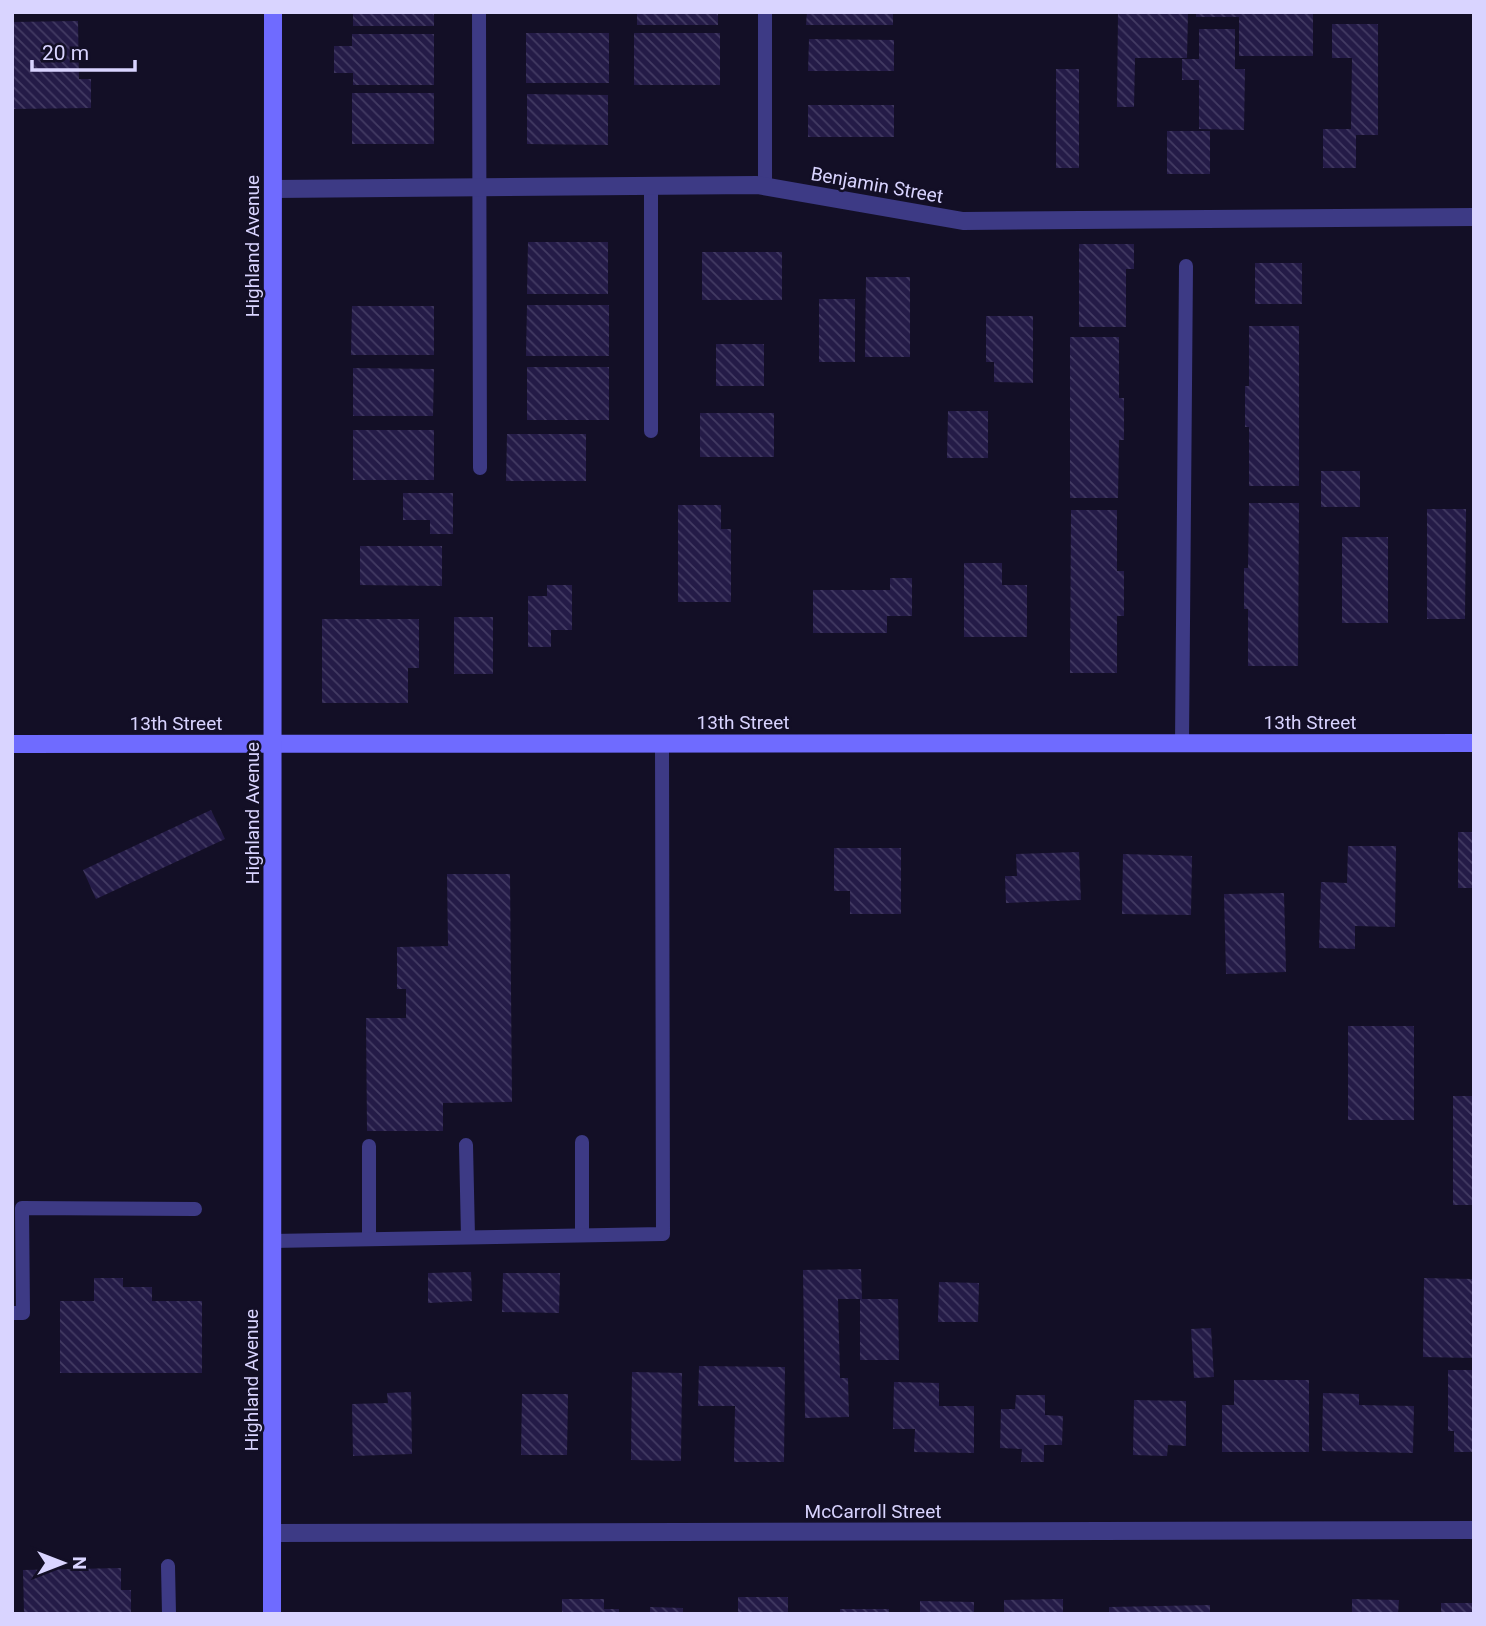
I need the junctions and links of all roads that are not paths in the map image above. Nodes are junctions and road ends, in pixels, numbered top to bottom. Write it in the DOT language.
graph roads {
  1 [pos="273,12"];
  2 [pos="479,12"];
  3 [pos="765,12"];
  4 [pos="651,186"];
  5 [pos="765,186"];
  6 [pos="479,188"];
  7 [pos="273,189"];
  8 [pos="1474,217"];
  9 [pos="1186,266"];
  10 [pos="651,431"];
  11 [pos="480,468"];
  12 [pos="273,743"];
  13 [pos="662,743"];
  14 [pos="1182,743"];
  15 [pos="1474,743"];
  16 [pos="12,744"];
  17 [pos="582,1142"];
  18 [pos="466,1145"];
  19 [pos="369,1146"];
  20 [pos="195,1209"];
  21 [pos="582,1236"];
  22 [pos="468,1237"];
  23 [pos="369,1239"];
  24 [pos="272,1241"];
  25 [pos="12,1313"];
  26 [pos="1474,1530"];
  27 [pos="272,1534"];
  28 [pos="168,1566"];
  29 [pos="169,1614"];
  30 [pos="272,1614"];
  1 -- 7 [label="main road, Highland Avenue"];
  2 -- 6 [label="lane"];
  3 -- 5 [label="lane"];
  4 -- 5 [label="street, Benjamin Street"];
  4 -- 6 [label="street, Benjamin Street"];
  4 -- 10 [label="lane"];
  5 -- 8 [label="street, Benjamin Street"];
  6 -- 7 [label="street, Benjamin Street"];
  6 -- 11 [label="lane"];
  7 -- 12 [label="main road, Highland Avenue"];
  9 -- 14 [label="lane"];
  12 -- 13 [label="main road, 13th Street"];
  12 -- 16 [label="main road, 13th Street"];
  12 -- 24 [label="main road, Highland Avenue"];
  13 -- 14 [label="main road, 13th Street"];
  13 -- 21 [label="lane"];
  14 -- 15 [label="main road, 13th Street"];
  17 -- 21 [label="lane"];
  18 -- 22 [label="lane"];
  19 -- 23 [label="lane"];
  20 -- 25 [label="lane"];
  21 -- 22 [label="lane"];
  22 -- 23 [label="lane"];
  23 -- 24 [label="lane"];
  24 -- 27 [label="main road, Highland Avenue"];
  26 -- 27 [label="street, McCarroll Street"];
  27 -- 30 [label="main road, Highland Avenue"];
  28 -- 29 [label="lane"];
}
